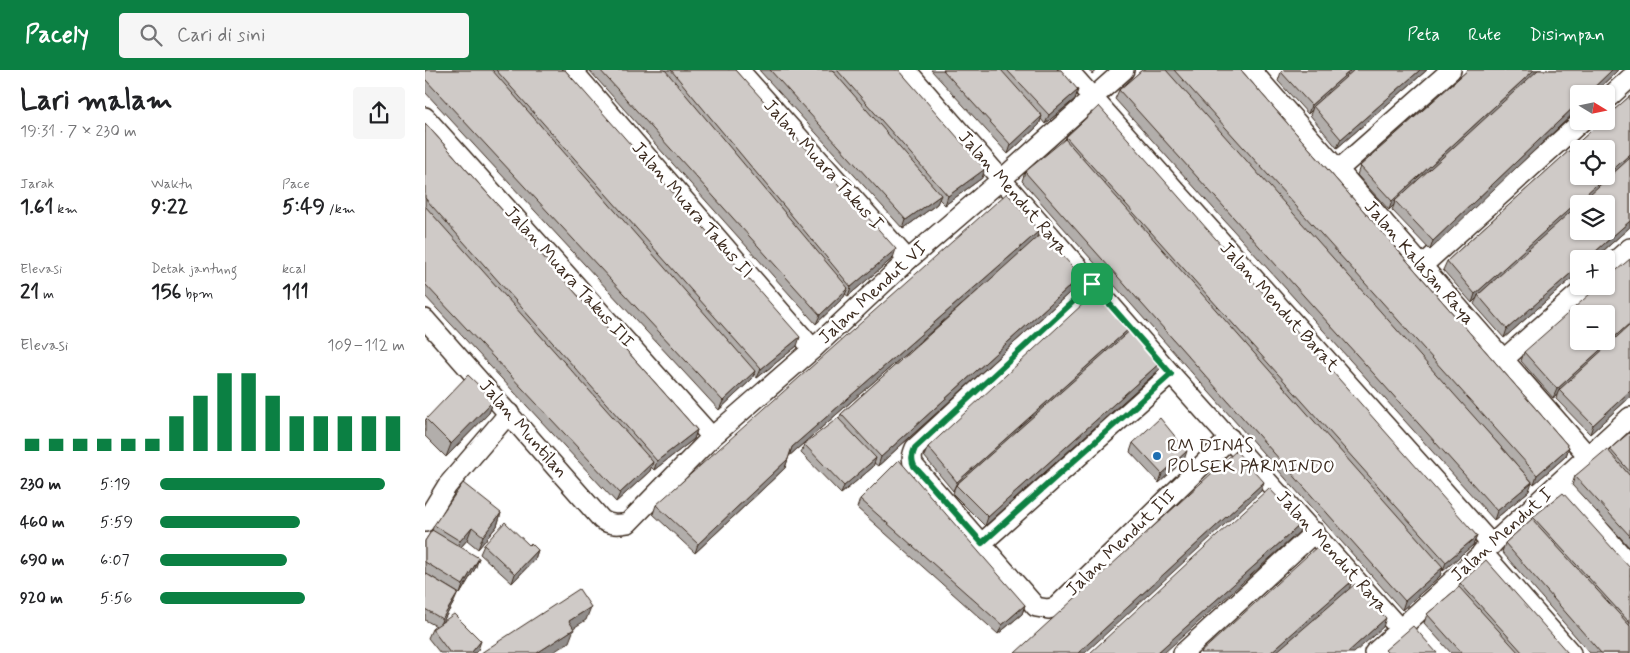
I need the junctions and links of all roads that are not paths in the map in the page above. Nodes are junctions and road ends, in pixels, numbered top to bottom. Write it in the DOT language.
graph roads {
  1 [pos="572,70"];
  2 [pos="739,70"];
  3 [pos="906,70"];
  4 [pos="1068,70"];
  5 [pos="1124,70"];
  6 [pos="1451,70"];
  7 [pos="1259,73"];
  8 [pos="1630,78"];
  9 [pos="1615,92"];
  10 [pos="1092,98"];
  11 [pos="425,116"];
  12 [pos="1572,130"];
  13 [pos="1338,170"];
  14 [pos="1002,179"];
  15 [pos="1630,248"];
  16 [pos="908,260"];
  17 [pos="1615,261"];
  18 [pos="1422,266"];
  19 [pos="1092,284"];
  20 [pos="1577,295"];
  21 [pos="425,319"];
  22 [pos="813,349"];
  23 [pos="1505,359"];
  24 [pos="1171,374"];
  25 [pos="509,413"];
  26 [pos="1630,417"];
  27 [pos="712,437"];
  28 [pos="1231,438"];
  29 [pos="1588,456"];
  30 [pos="1559,483"];
  31 [pos="425,522"];
  32 [pos="628,523"];
  33 [pos="1315,532"];
  34 [pos="982,543"];
  35 [pos="1487,548"];
  36 [pos="1630,565"];
  37 [pos="1409,627"];
  38 [pos="1183,653"];
  39 [pos="1374,653"];
  40 [pos="1571,653"];
  1 -- 22 [label="street, Jalan Muara Takus II"];
  2 -- 16 [label="street, Jalan Muara Takus I"];
  3 -- 14 [label="street, Jalan Mendut Raya"];
  4 -- 10 [label="street, Jalan Mendut Barat"];
  5 -- 10 [label="street, Jalan Mendut VI"];
  6 -- 13 [label="street"];
  7 -- 13 [label="street, Jalan Kalasan Raya"];
  8 -- 9 [label="street"];
  10 -- 14 [label="street, Jalan Mendut VI"];
  10 -- 35 [label="street, Jalan Mendut Barat"];
  11 -- 27 [label="street, Jalan Muara Takus III"];
  12 -- 18 [label="street"];
  13 -- 18 [label="street, Jalan Kalasan Raya"];
  14 -- 16 [label="street, Jalan Mendut VI"];
  14 -- 19 [label="street, Jalan Mendut Raya"];
  15 -- 17 [label="street"];
  16 -- 22 [label="street, Jalan Mendut VI"];
  18 -- 23 [label="street, Jalan Kalasan Raya"];
  19 -- 24 [label="street, Jalan Mendut Raya"];
  19 -- 34 [label="street"];
  20 -- 23 [label="street"];
  21 -- 25 [label="street, Jalan Muntilan"];
  22 -- 27 [label="street, Jalan Mendut VI"];
  23 -- 29 [label="street, Jalan Kalasan Raya"];
  24 -- 28 [label="street, Jalan Mendut Raya"];
  24 -- 34 [label="street"];
  25 -- 31 [label="street"];
  25 -- 32 [label="street, Jalan Muntilan"];
  26 -- 29 [label="street, Jalan Mendut I"];
  27 -- 32 [label="street, Jalan Mendut VI"];
  28 -- 33 [label="street, Jalan Mendut Raya"];
  28 -- 34 [label="street, Jalan Mendut III"];
  29 -- 30 [label="street, Jalan Mendut I"];
  30 -- 35 [label="street, Jalan Mendut I"];
  30 -- 36 [label="street"];
  33 -- 37 [label="street, Jalan Mendut Raya"];
  33 -- 38 [label="street"];
  35 -- 37 [label="street, Jalan Mendut I"];
  35 -- 40 [label="street, Jalan Mendut Barat"];
  37 -- 39 [label="street, Jalan Mendut I"];
}
